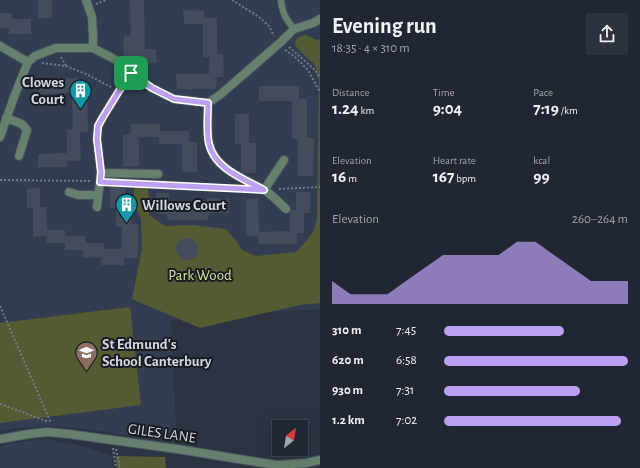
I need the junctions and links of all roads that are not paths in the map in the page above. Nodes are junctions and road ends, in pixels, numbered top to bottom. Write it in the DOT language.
graph roads {
  1 [pos="86,0"];
  2 [pos="281,0"];
  3 [pos="320,19"];
  4 [pos="294,29"];
  5 [pos="0,46"];
  6 [pos="93,48"];
  7 [pos="28,62"];
  8 [pos="131,73"];
  9 [pos="208,103"];
  10 [pos="6,118"];
  11 [pos="1,133"];
  12 [pos="19,156"];
  13 [pos="284,160"];
  14 [pos="101,172"];
  15 [pos="158,174"];
  16 [pos="264,190"];
  17 [pos="69,192"];
  18 [pos="98,195"];
  19 [pos="96,207"];
  20 [pos="286,209"];
  21 [pos="0,440"];
  22 [pos="320,460"];
  23 [pos="276,466"];
  1 -- 6 [label="street"];
  2 -- 4 [label="lane"];
  3 -- 4 [label="street"];
  4 -- 9 [label="street"];
  5 -- 7 [label="street"];
  6 -- 7 [label="street"];
  6 -- 8 [label="street"];
  7 -- 10 [label="street"];
  8 -- 9 [label="street"];
  8 -- 14 [label="street"];
  9 -- 16 [label="street"];
  10 -- 11 [label="street"];
  10 -- 12 [label="street"];
  13 -- 16 [label="street"];
  14 -- 15 [label="street"];
  14 -- 18 [label="street"];
  16 -- 20 [label="street"];
  17 -- 18 [label="street"];
  18 -- 19 [label="street"];
  21 -- 23 [label="street, GILES LANE"];
  22 -- 23 [label="street, GILES LANE"];
}
